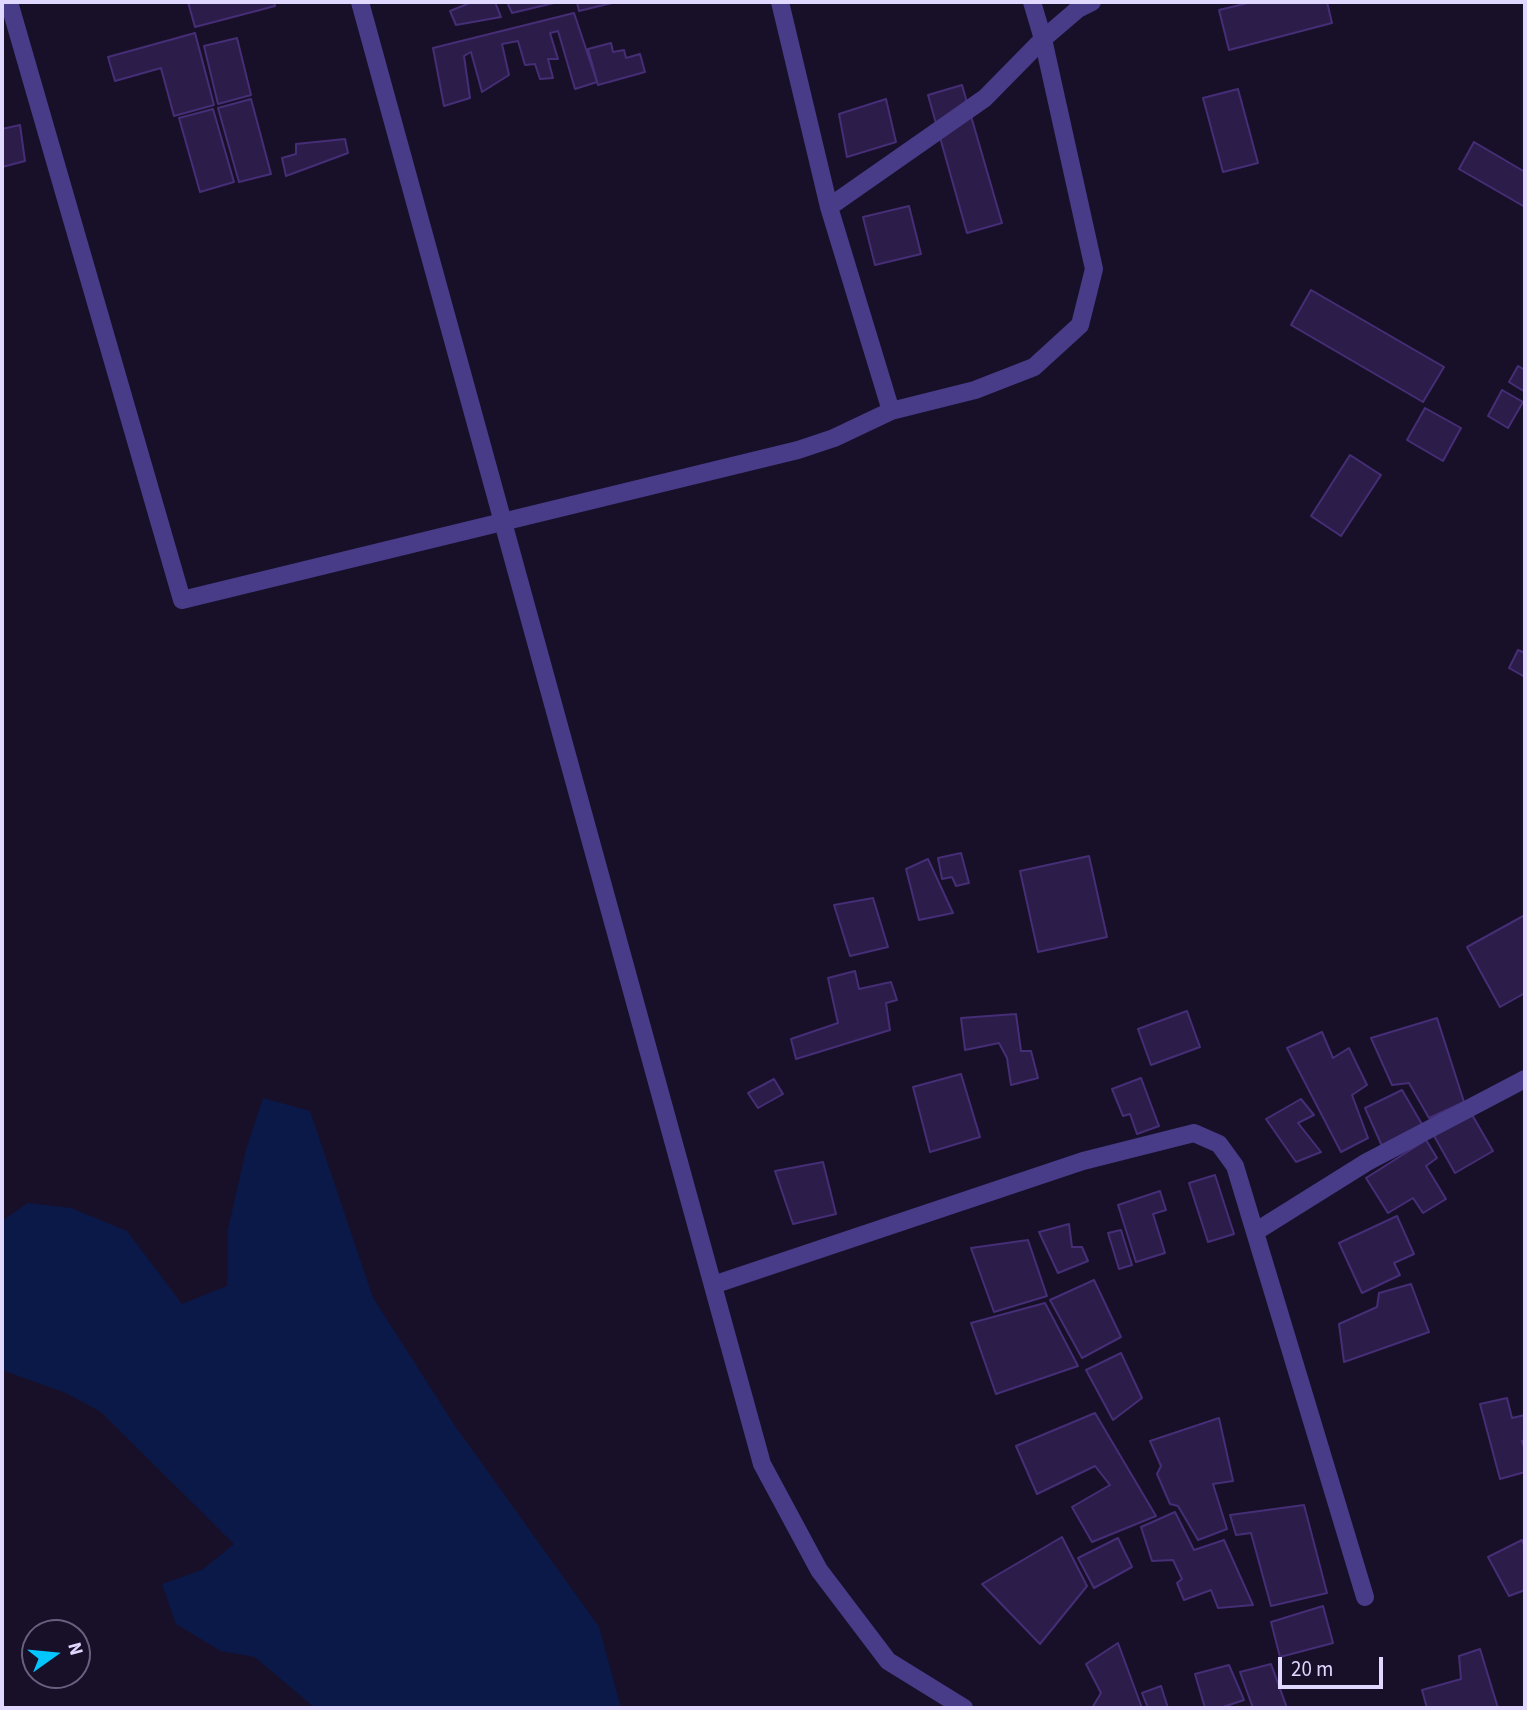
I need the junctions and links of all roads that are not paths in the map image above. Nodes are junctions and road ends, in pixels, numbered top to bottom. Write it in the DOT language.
graph roads {
  1 [pos="9,2"];
  2 [pos="359,2"];
  3 [pos="780,2"];
  4 [pos="1032,2"];
  5 [pos="1092,2"];
  6 [pos="1043,39"];
  7 [pos="829,207"];
  8 [pos="891,411"];
  9 [pos="502,521"];
  10 [pos="1525,1079"];
  11 [pos="1255,1232"];
  12 [pos="713,1286"];
  13 [pos="1365,1597"];
  14 [pos="964,1708"];
  1 -- 9 [label="street"];
  2 -- 9 [label="street"];
  3 -- 7 [label="street"];
  4 -- 6 [label="street"];
  5 -- 6 [label="street"];
  6 -- 7 [label="street"];
  6 -- 8 [label="street"];
  7 -- 8 [label="street"];
  8 -- 9 [label="street"];
  9 -- 12 [label="street"];
  10 -- 11 [label="street"];
  11 -- 12 [label="street"];
  11 -- 13 [label="street"];
  12 -- 14 [label="street"];
}
